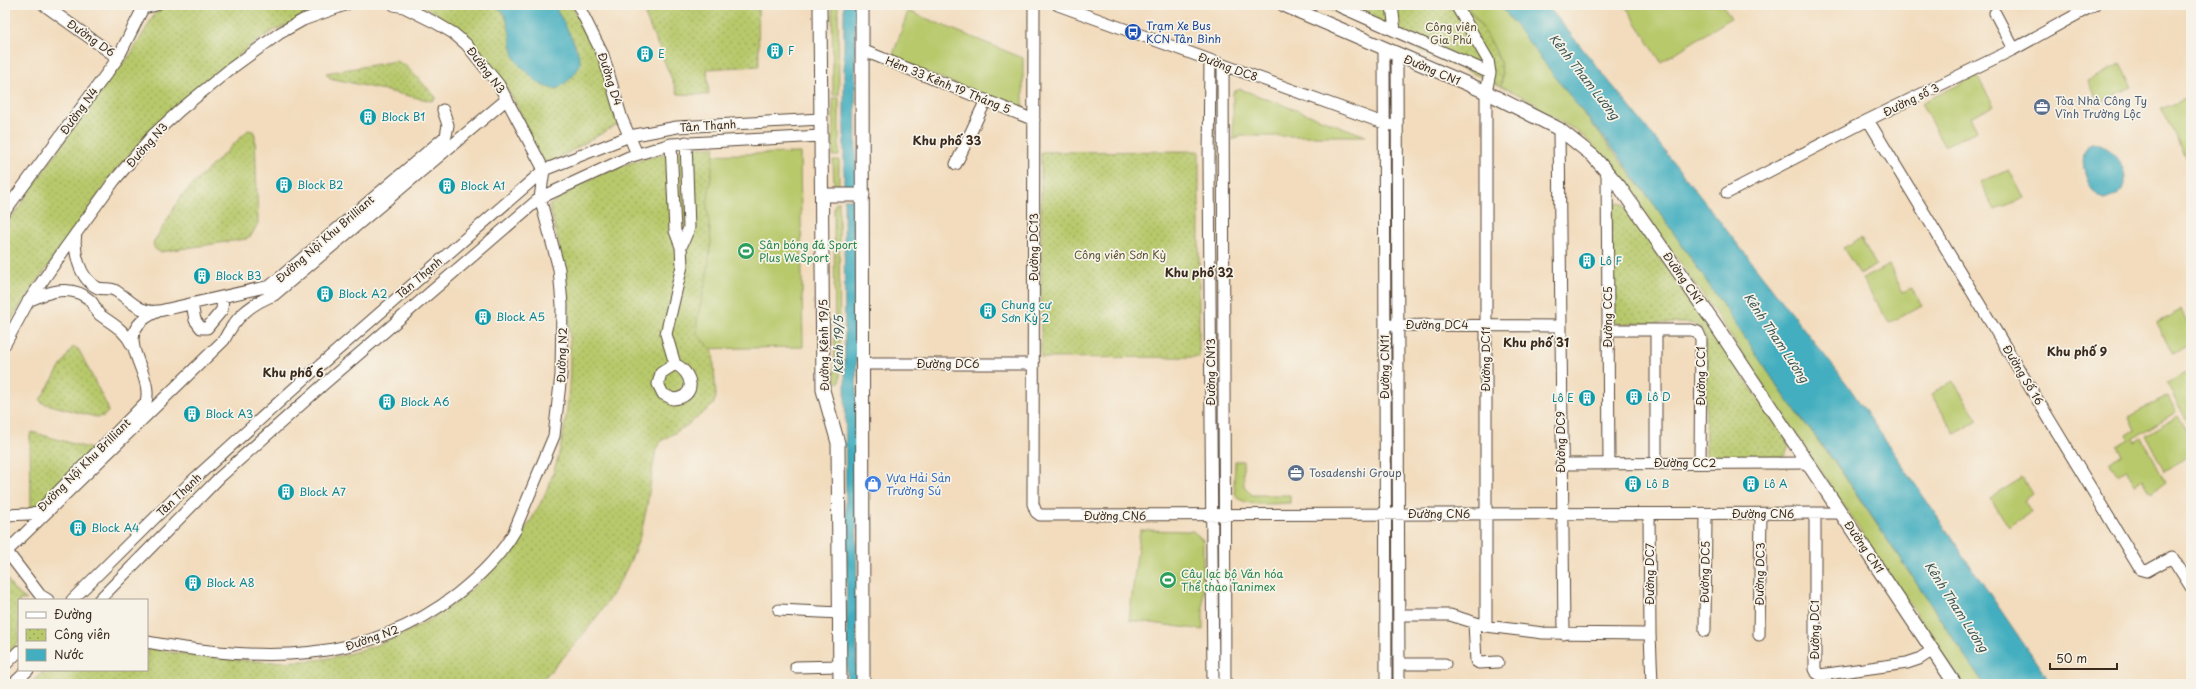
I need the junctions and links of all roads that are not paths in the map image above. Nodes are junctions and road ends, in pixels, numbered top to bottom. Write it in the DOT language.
graph roads {
  1 [pos="44,5"];
  2 [pos="156,5"];
  3 [pos="345,5"];
  4 [pos="394,5"];
  5 [pos="578,5"];
  6 [pos="820,5"];
  7 [pos="862,5"];
  8 [pos="1034,5"];
  9 [pos="1058,5"];
  10 [pos="1340,5"];
  11 [pos="1392,5"];
  12 [pos="1456,5"];
  13 [pos="2094,5"];
  14 [pos="142,6"];
  15 [pos="1293,7"];
  16 [pos="1995,13"];
  17 [pos="1395,31"];
  18 [pos="1384,49"];
  19 [pos="2014,49"];
  20 [pos="862,50"];
  21 [pos="1397,55"];
  22 [pos="118,58"];
  23 [pos="1210,60"];
  24 [pos="1223,65"];
  25 [pos="1490,73"];
  26 [pos="1486,92"];
  27 [pos="507,99"];
  28 [pos="986,100"];
  29 [pos="443,110"];
  30 [pos="821,119"];
  31 [pos="1034,120"];
  32 [pos="1868,120"];
  33 [pos="1384,123"];
  34 [pos="1397,128"];
  35 [pos="1559,129"];
  36 [pos="630,136"];
  37 [pos="821,136"];
  38 [pos="686,142"];
  39 [pos="671,144"];
  40 [pos="637,154"];
  41 [pos="956,164"];
  42 [pos="544,170"];
  43 [pos="1607,171"];
  44 [pos="1727,193"];
  45 [pos="822,195"];
  46 [pos="855,195"];
  47 [pos="540,198"];
  48 [pos="5,211"];
  49 [pos="76,233"];
  50 [pos="681,247"];
  51 [pos="106,289"];
  52 [pos="223,297"];
  53 [pos="28,302"];
  54 [pos="192,304"];
  55 [pos="94,305"];
  56 [pos="143,315"];
  57 [pos="1385,325"];
  58 [pos="1397,325"];
  59 [pos="1486,325"];
  60 [pos="1560,326"];
  61 [pos="136,330"];
  62 [pos="1608,330"];
  63 [pos="1656,330"];
  64 [pos="123,331"];
  65 [pos="5,344"];
  66 [pos="132,347"];
  67 [pos="675,364"];
  68 [pos="862,364"];
  69 [pos="1033,364"];
  70 [pos="1700,463"];
  71 [pos="1809,463"];
  72 [pos="1561,464"];
  73 [pos="1609,464"];
  74 [pos="1656,464"];
  75 [pos="1036,512"];
  76 [pos="1398,514"];
  77 [pos="1486,514"];
  78 [pos="1562,514"];
  79 [pos="1650,514"];
  80 [pos="1706,514"];
  81 [pos="1761,514"];
  82 [pos="1815,514"];
  83 [pos="1842,514"];
  84 [pos="5,515"];
  85 [pos="1212,515"];
  86 [pos="1224,515"];
  87 [pos="1385,515"];
  88 [pos="6,550"];
  89 [pos="2191,587"];
  90 [pos="46,599"];
  91 [pos="73,599"];
  92 [pos="100,599"];
  93 [pos="779,610"];
  94 [pos="840,613"];
  95 [pos="1399,615"];
  96 [pos="1474,623"];
  97 [pos="1486,626"];
  98 [pos="1705,631"];
  99 [pos="1564,634"];
  100 [pos="1650,634"];
  101 [pos="1759,635"];
  102 [pos="148,642"];
  103 [pos="1933,650"];
  104 [pos="18,653"];
  105 [pos="1498,662"];
  106 [pos="1399,664"];
  107 [pos="1445,664"];
  108 [pos="5,665"];
  109 [pos="796,666"];
  110 [pos="840,666"];
  111 [pos="27,671"];
  112 [pos="13,684"];
  113 [pos="840,684"];
  114 [pos="863,684"];
  115 [pos="1213,684"];
  116 [pos="1225,684"];
  117 [pos="1386,684"];
  118 [pos="1399,684"];
  119 [pos="1652,684"];
  120 [pos="1955,684"];
  1 -- 22 [label="street, Đường D6"];
  2 -- 14 [label="street"];
  3 -- 49 [label="street, Đường N3"];
  4 -- 27 [label="street, Đường N3"];
  5 -- 36 [label="street, Đường D4"];
  6 -- 30 [label="street, Đường Kênh 19/5"];
  7 -- 20 [label="street"];
  8 -- 31 [label="street, Đường DC13"];
  9 -- 23 [label="street, Đường DC8"];
  10 -- 17 [label="street"];
  11 -- 17 [label="street"];
  12 -- 25 [label="street"];
  13 -- 19 [label="street, Đường số 3"];
  14 -- 22 [label="street, Đường N4"];
  15 -- 18 [label="street, Đường CN1"];
  16 -- 19 [label="street"];
  17 -- 25 [label="street"];
  18 -- 21 [label="street, Đường CN1"];
  18 -- 33 [label="street, Đường CN11"];
  19 -- 32 [label="street, Đường số 3"];
  20 -- 28 [label="street, Hẻm 33 Kênh 19 Tháng 5"];
  20 -- 46 [label="street"];
  21 -- 26 [label="street, Đường CN1"];
  21 -- 34 [label="street, Đường CN11"];
  22 -- 48 [label="street, Đường N4"];
  23 -- 24 [label="street, Đường DC8"];
  23 -- 85 [label="street, Đường CN13"];
  24 -- 33 [label="street, Đường DC8"];
  24 -- 86 [label="street, Đường CN13"];
  25 -- 26 [label="street, Đường DC11"];
  26 -- 35 [label="street, Đường CN1"];
  26 -- 59 [label="street, Đường DC11"];
  27 -- 42 [label="street, Đường N3"];
  27 -- 88 [label="street"];
  28 -- 31 [label="street, Hẻm 33 Kênh 19 Tháng 5"];
  28 -- 41 [label="street"];
  29 -- 52 [label="street, Đường Nội Khu Brilliant"];
  30 -- 36 [label="street, Tân Thạnh"];
  30 -- 37 [label="street, Đường Kênh 19/5"];
  31 -- 69 [label="street, Đường DC13"];
  32 -- 44 [label="street, Đường số 3"];
  32 -- 89 [label="street, Đường Số 16"];
  33 -- 34 [label="street, Đường DC8"];
  33 -- 57 [label="street, Đường CN11"];
  34 -- 58 [label="street, Đường CN11"];
  35 -- 43 [label="street, Đường CN1"];
  35 -- 60 [label="street, Đường DC9"];
  36 -- 40 [label="street, Đường D4"];
  36 -- 42 [label="street, Tân Thạnh"];
  37 -- 38 [label="street, Tân Thạnh"];
  37 -- 45 [label="street, Đường Kênh 19/5"];
  38 -- 39 [label="street, Tân Thạnh"];
  38 -- 50 [label="street"];
  39 -- 40 [label="street, Tân Thạnh"];
  39 -- 50 [label="street"];
  40 -- 47 [label="street, Tân Thạnh"];
  42 -- 47 [label="street, Đường N2"];
  42 -- 91 [label="street, Tân Thạnh"];
  43 -- 62 [label="street, Đường CC5"];
  43 -- 71 [label="street, Đường CN1"];
  45 -- 46 [label="street"];
  45 -- 94 [label="street, Đường Kênh 19/5"];
  46 -- 68 [label="street"];
  47 -- 92 [label="street, Tân Thạnh"];
  47 -- 102 [label="street, Đường N2"];
  49 -- 51 [label="street"];
  49 -- 53 [label="street, Đường N3"];
  50 -- 67 [label="street"];
  51 -- 55 [label="street"];
  51 -- 56 [label="street"];
  52 -- 54 [label="street, Đường Nội Khu Brilliant"];
  52 -- 54 [label="street"];
  53 -- 55 [label="street, Đường Nội Khu Brilliant"];
  53 -- 65 [label="street, Đường N3"];
  54 -- 56 [label="street, Đường Nội Khu Brilliant"];
  55 -- 64 [label="street, Đường Nội Khu Brilliant"];
  56 -- 61 [label="street, Đường Nội Khu Brilliant"];
  57 -- 58 [label="street, Đường DC4"];
  57 -- 87 [label="street, Đường CN11"];
  58 -- 59 [label="street, Đường DC4"];
  58 -- 76 [label="street, Đường CN11"];
  59 -- 60 [label="street, Đường DC4"];
  59 -- 77 [label="street, Đường DC11"];
  60 -- 72 [label="street, Đường DC9"];
  61 -- 64 [label="street"];
  61 -- 66 [label="street, Đường Nội Khu Brilliant"];
  62 -- 63 [label="street, Đường CC1"];
  62 -- 73 [label="street, Đường CC5"];
  63 -- 70 [label="street, Đường CC1"];
  63 -- 74 [label="street"];
  64 -- 66 [label="street, Đường Nội Khu Brilliant"];
  66 -- 84 [label="street, Đường Nội Khu Brilliant"];
  68 -- 69 [label="street, Đường DC6"];
  68 -- 114 [label="street"];
  69 -- 75 [label="street, Đường DC13"];
  70 -- 71 [label="street, Đường CC2"];
  70 -- 74 [label="street, Đường CC2"];
  71 -- 83 [label="street, Đường CN1"];
  72 -- 73 [label="street, Đường CC2"];
  72 -- 78 [label="street, Đường DC9"];
  73 -- 74 [label="street, Đường CC2"];
  75 -- 85 [label="street, Đường CN6"];
  76 -- 77 [label="street, Đường CN6"];
  76 -- 87 [label="street, Đường CN6"];
  76 -- 95 [label="street, Đường CN11"];
  77 -- 78 [label="street, Đường CN6"];
  77 -- 97 [label="street, Đường DC11"];
  78 -- 79 [label="street, Đường CN6"];
  78 -- 99 [label="street, Đường DC9"];
  79 -- 80 [label="street, Đường CN6"];
  79 -- 100 [label="street, Đường DC7"];
  80 -- 81 [label="street, Đường CN6"];
  80 -- 98 [label="street, Đường DC5"];
  81 -- 82 [label="street, Đường CN6"];
  81 -- 101 [label="street, Đường DC3"];
  82 -- 83 [label="street, Đường CN6"];
  82 -- 103 [label="street, Đường DC1"];
  83 -- 103 [label="street, Đường CN1"];
  85 -- 86 [label="street, Đường CN6"];
  85 -- 115 [label="street, Đường CN13"];
  86 -- 87 [label="street, Đường CN6"];
  86 -- 116 [label="street, Đường CN13"];
  87 -- 117 [label="street, Đường CN11"];
  88 -- 90 [label="street"];
  93 -- 94 [label="street"];
  94 -- 110 [label="street, Đường Kênh 19/5"];
  95 -- 96 [label="street"];
  95 -- 106 [label="street, Đường CN11"];
  96 -- 97 [label="street"];
  96 -- 105 [label="street"];
  97 -- 99 [label="street"];
  99 -- 100 [label="street"];
  100 -- 119 [label="street, Đường DC7"];
  103 -- 120 [label="street, Đường CN1"];
  104 -- 108 [label="street"];
  106 -- 107 [label="street"];
  106 -- 118 [label="street, Đường CN11"];
  109 -- 110 [label="street"];
  110 -- 113 [label="street, Đường Kênh 19/5"];
  111 -- 112 [label="street"];
}
